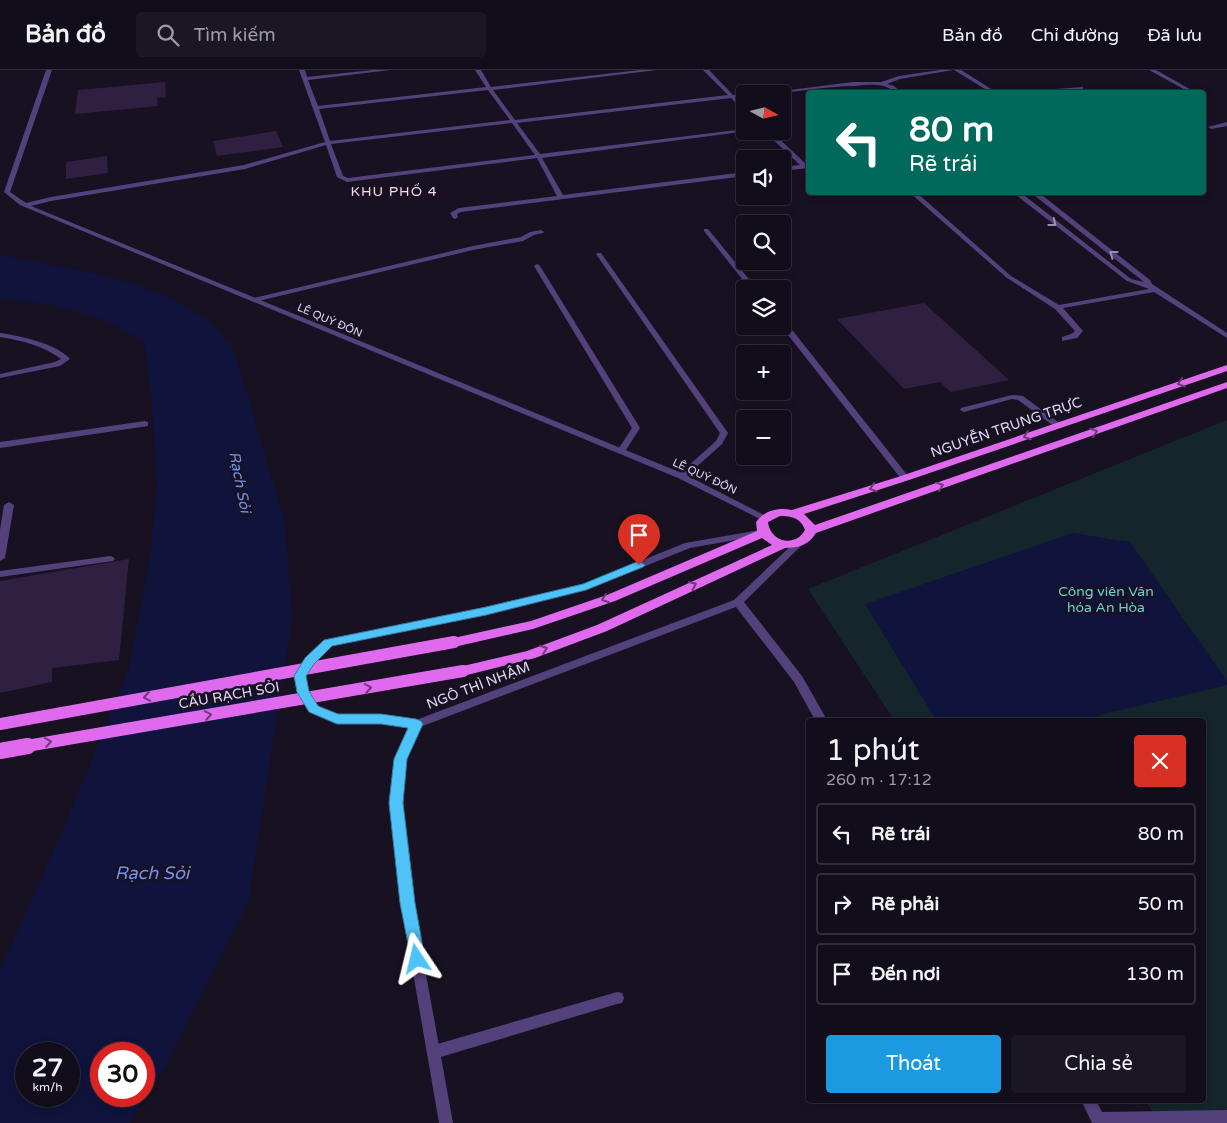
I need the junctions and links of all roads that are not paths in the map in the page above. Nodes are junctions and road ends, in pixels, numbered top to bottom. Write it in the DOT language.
graph roads {
  1 [pos="49,70"];
  2 [pos="302,70"];
  3 [pos="387,70"];
  4 [pos="478,70"];
  5 [pos="654,70"];
  6 [pos="706,70"];
  7 [pos="950,70"];
  8 [pos="957,70"];
  9 [pos="1152,70"];
  10 [pos="304,79"];
  11 [pos="882,85"];
  12 [pos="1081,88"];
  13 [pos="490,89"];
  14 [pos="880,90"];
  15 [pos="896,90"];
  16 [pos="990,90"];
  17 [pos="1062,90"];
  18 [pos="1188,90"];
  19 [pos="791,92"];
  20 [pos="791,92"];
  21 [pos="730,96"];
  22 [pos="736,96"];
  23 [pos="806,97"];
  24 [pos="736,102"];
  25 [pos="316,108"];
  26 [pos="514,121"];
  27 [pos="1227,124"];
  28 [pos="1211,126"];
  29 [pos="736,132"];
  30 [pos="777,140"];
  31 [pos="327,143"];
  32 [pos="539,157"];
  33 [pos="806,166"];
  34 [pos="791,168"];
  35 [pos="736,175"];
  36 [pos="3,193"];
  37 [pos="915,195"];
  38 [pos="1019,195"];
  39 [pos="1037,195"];
  40 [pos="561,197"];
  41 [pos="26,206"];
  42 [pos="454,217"];
  43 [pos="706,230"];
  44 [pos="541,232"];
  45 [pos="598,254"];
  46 [pos="537,266"];
  47 [pos="747,280"];
  48 [pos="1151,288"];
  49 [pos="254,300"];
  50 [pos="1058,307"];
  51 [pos="0,334"];
  52 [pos="791,334"];
  53 [pos="1227,336"];
  54 [pos="1065,339"];
  55 [pos="1226,370"];
  56 [pos="0,376"];
  57 [pos="1227,385"];
  58 [pos="964,410"];
  59 [pos="145,424"];
  60 [pos="1058,425"];
  61 [pos="0,445"];
  62 [pos="621,451"];
  63 [pos="681,476"];
  64 [pos="905,478"];
  65 [pos="9,505"];
  66 [pos="794,513"];
  67 [pos="765,518"];
  68 [pos="812,530"];
  69 [pos="763,533"];
  70 [pos="800,543"];
  71 [pos="783,544"];
  72 [pos="0,558"];
  73 [pos="110,560"];
  74 [pos="0,574"];
  75 [pos="738,602"];
  76 [pos="820,718"];
  77 [pos="0,724"];
  78 [pos="416,724"];
  79 [pos="0,751"];
  80 [pos="617,998"];
  81 [pos="434,1052"];
  82 [pos="1090,1103"];
  83 [pos="1227,1117"];
  84 [pos="1099,1121"];
  85 [pos="446,1123"];
  1 -- 36 [label="street, LÊ QUÝ ĐÔN"];
  2 -- 10 [label="street"];
  3 -- 10 [label="street"];
  4 -- 13 [label="street"];
  5 -- 13 [label="street"];
  6 -- 21 [label="street"];
  7 -- 11 [label="street"];
  8 -- 16 [label="street"];
  9 -- 18 [label="street"];
  10 -- 25 [label="street"];
  11 -- 14 [label="street"];
  11 -- 15 [label="street"];
  11 -- 19 [label="street"];
  12 -- 17 [label="street"];
  13 -- 25 [label="street"];
  13 -- 26 [label="street"];
  20 -- 23 [label="street"];
  21 -- 22 [label="street"];
  21 -- 24 [label="street"];
  21 -- 26 [label="street"];
  25 -- 31 [label="street"];
  26 -- 31 [label="street"];
  26 -- 32 [label="street"];
  27 -- 28 [label="street"];
  29 -- 32 [label="street"];
  30 -- 33 [label="street"];
  31 -- 32 [label="street"];
  31 -- 41 [label="street"];
  32 -- 40 [label="street"];
  33 -- 34 [label="street"];
  35 -- 40 [label="street"];
  36 -- 41 [label="street, LÊ QUÝ ĐÔN"];
  37 -- 50 [label="street"];
  38 -- 48 [label="street, one-way"];
  48 -- 39 [label="street, one-way"];
  40 -- 42 [label="street"];
  41 -- 49 [label="street, LÊ QUÝ ĐÔN"];
  43 -- 47 [label="street"];
  44 -- 49 [label="street"];
  45 -- 63 [label="street"];
  46 -- 62 [label="street"];
  48 -- 50 [label="street"];
  48 -- 53 [label="street"];
  49 -- 62 [label="street, LÊ QUÝ ĐÔN"];
  50 -- 54 [label="street"];
  51 -- 56 [label="street"];
  52 -- 64 [label="street"];
  55 -- 60 [label="main road, NGUYỄN TRUNG TRỰC, one-way"];
  68 -- 57 [label="main road, one-way"];
  58 -- 60 [label="street"];
  59 -- 61 [label="street"];
  60 -- 64 [label="main road, NGUYỄN TRUNG TRỰC, one-way"];
  62 -- 63 [label="street, LÊ QUÝ ĐÔN"];
  63 -- 67 [label="street, LÊ QUÝ ĐÔN"];
  64 -- 66 [label="main road, NGUYỄN TRUNG TRỰC, one-way"];
  65 -- 72 [label="street"];
  66 -- 67 [label="main road"];
  66 -- 68 [label="main road"];
  67 -- 69 [label="main road"];
  68 -- 70 [label="main road"];
  69 -- 71 [label="main road"];
  69 -- 77 [label="main road, CẦU RẠCH SỎI, one-way, bridge"];
  69 -- 78 [label="street"];
  70 -- 71 [label="main road"];
  70 -- 75 [label="street, NGÔ THÌ NHẬM"];
  79 -- 71 [label="main road, CẦU RẠCH SỎI, one-way, bridge"];
  73 -- 74 [label="street"];
  75 -- 76 [label="street"];
  75 -- 78 [label="street, NGÔ THÌ NHẬM"];
  78 -- 81 [label="street, NGÔ THÌ NHẬM"];
  80 -- 81 [label="street"];
  81 -- 85 [label="street, NGÔ THÌ NHẬM"];
  82 -- 84 [label="street"];
  83 -- 84 [label="street"];
}
